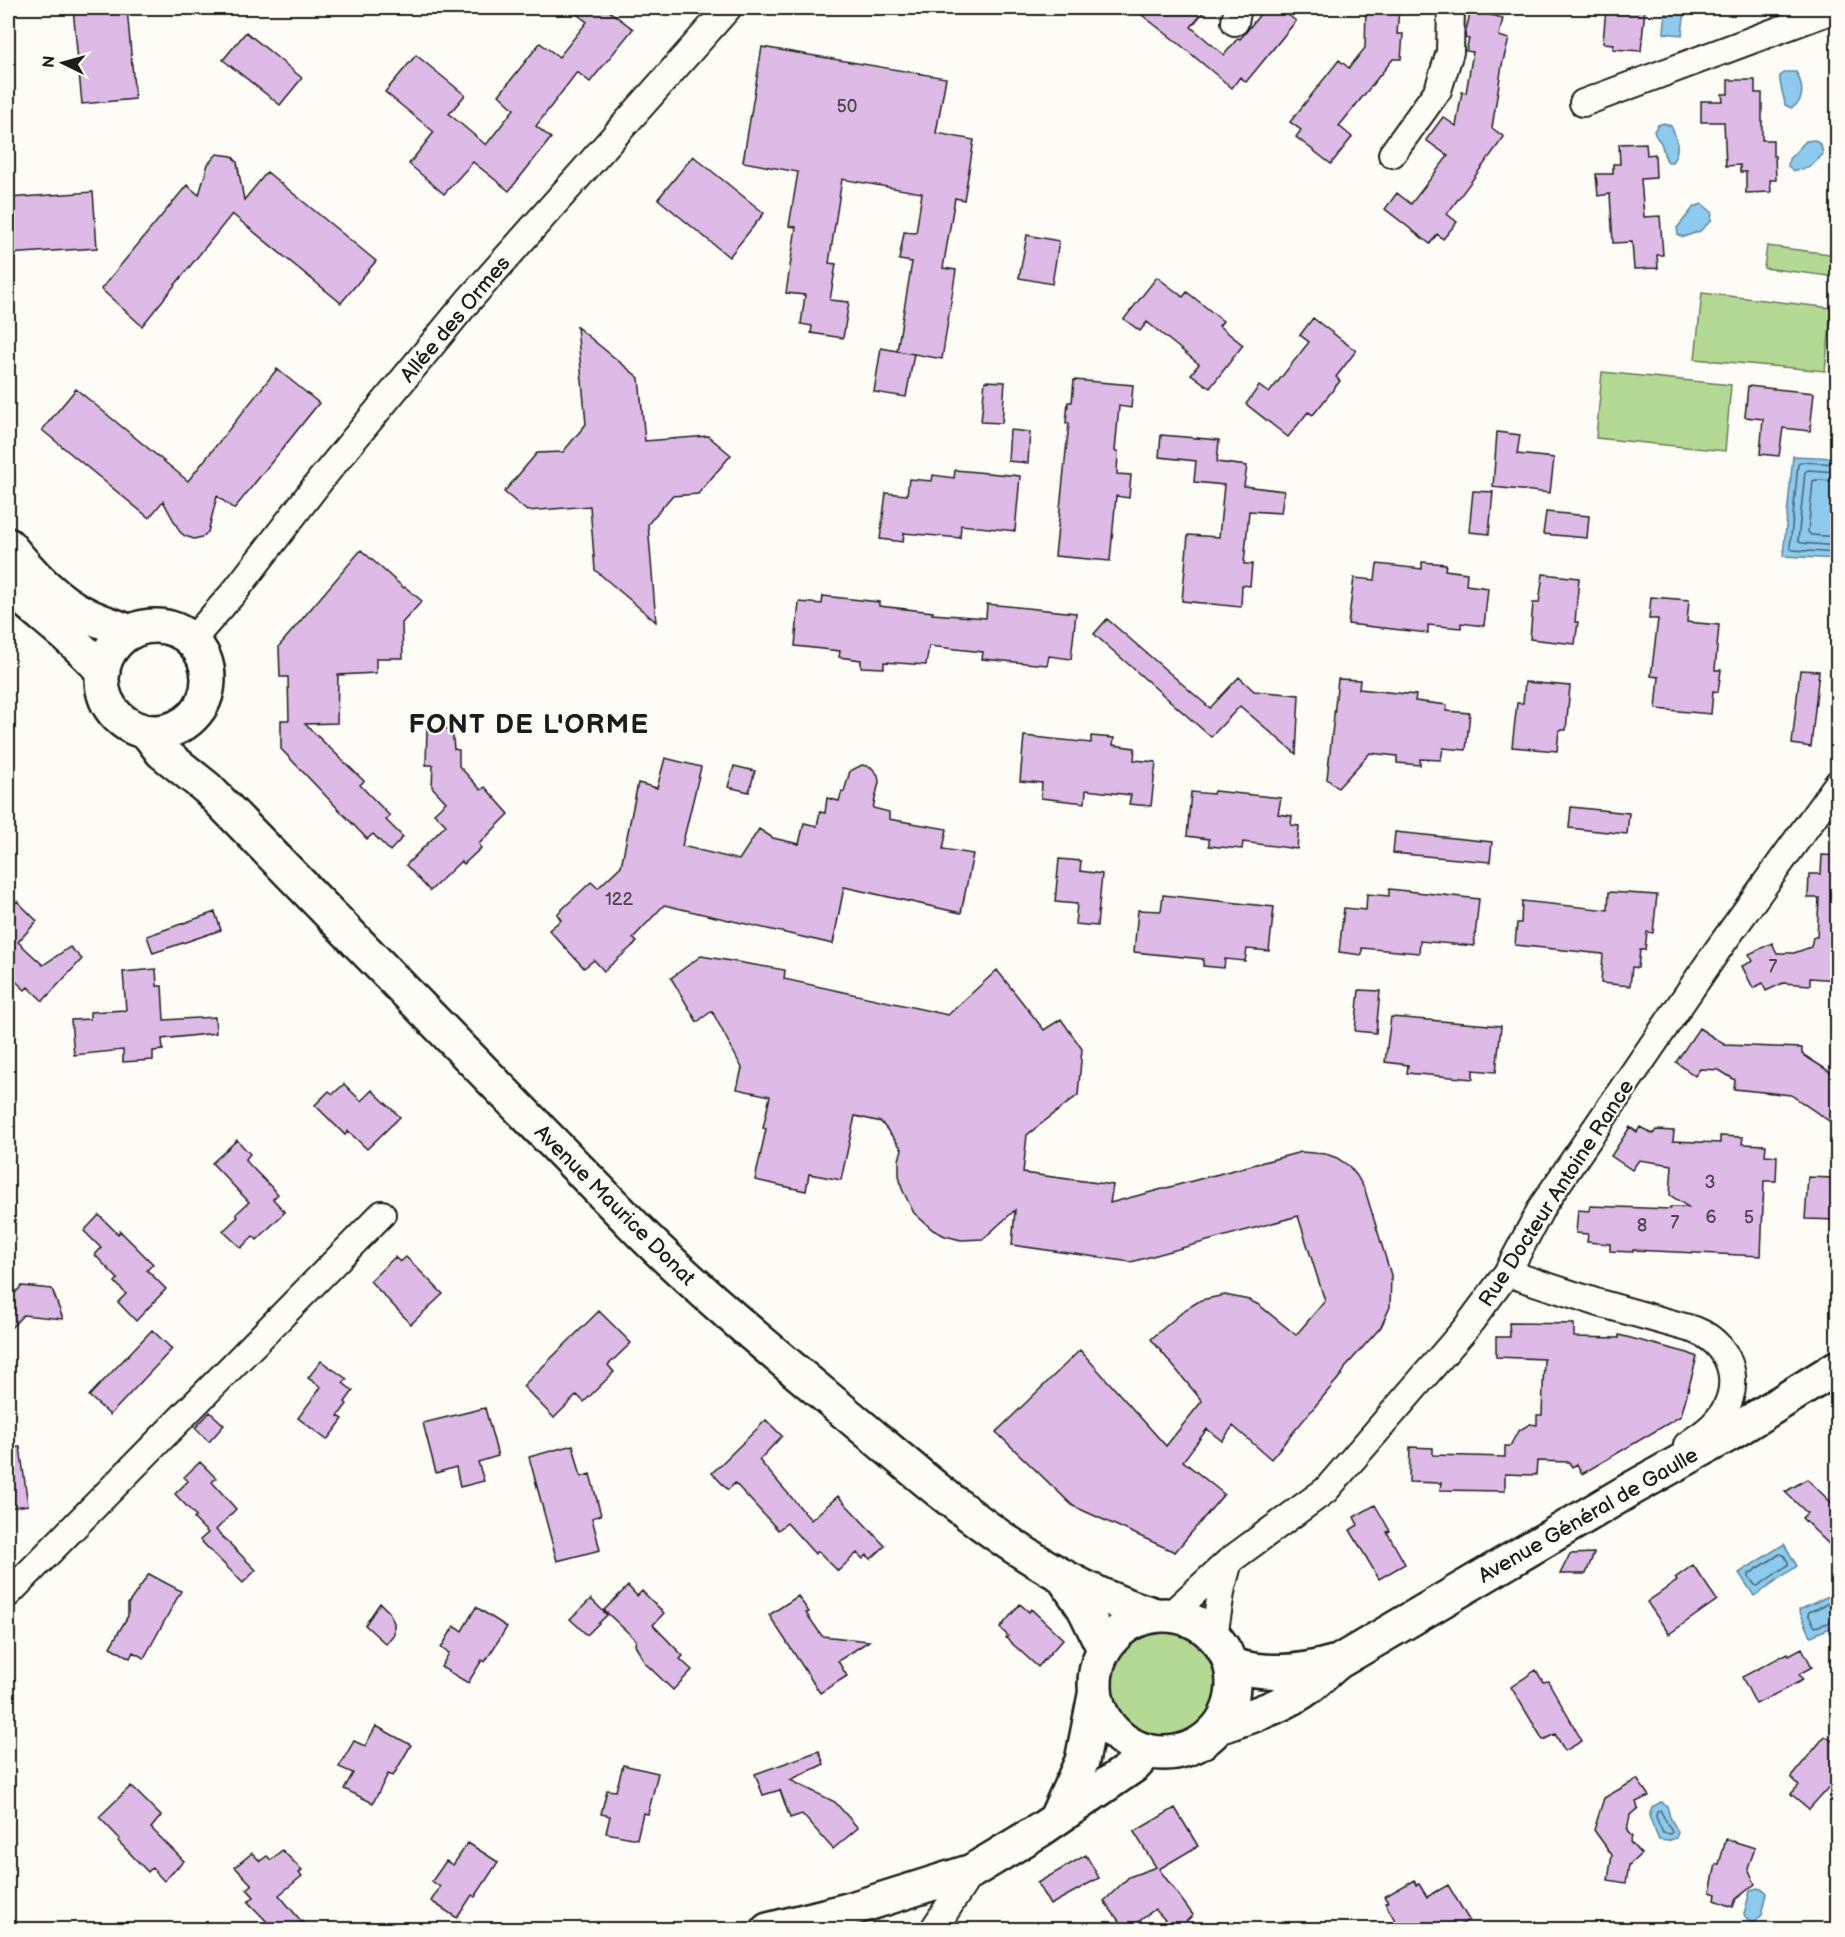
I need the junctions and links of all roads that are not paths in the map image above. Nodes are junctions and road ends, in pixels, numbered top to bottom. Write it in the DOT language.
graph roads {
  1 [pos="728,8"];
  2 [pos="1451,8"];
  3 [pos="1838,8"];
  4 [pos="1583,103"];
  5 [pos="1392,154"];
  6 [pos="8,545"];
  7 [pos="8,585"];
  8 [pos="130,632"];
  9 [pos="192,640"];
  10 [pos="103,672"];
  11 [pos="202,705"];
  12 [pos="147,732"];
  13 [pos="1838,783"];
  14 [pos="207,788"];
  15 [pos="382,1214"];
  16 [pos="1507,1273"];
  17 [pos="1838,1367"];
  18 [pos="1633,1488"];
  19 [pos="1229,1561"];
  20 [pos="1063,1577"];
  21 [pos="8,1593"];
  22 [pos="1163,1615"];
  23 [pos="1214,1636"];
  24 [pos="1104,1649"];
  25 [pos="1338,1662"];
  26 [pos="1231,1665"];
  27 [pos="1095,1695"];
  28 [pos="1219,1727"];
  29 [pos="1147,1752"];
  30 [pos="1056,1818"];
  31 [pos="972,1871"];
  32 [pos="768,1929"];
  33 [pos="933,1929"];
  1 -- 9 [label="street, Allée des Ormes"];
  2 -- 5 [label="street"];
  3 -- 4 [label="street"];
  6 -- 8 [label="main road"];
  7 -- 10 [label="main road"];
  8 -- 9 [label="main road"];
  8 -- 10 [label="main road"];
  9 -- 11 [label="main road"];
  10 -- 12 [label="main road"];
  11 -- 12 [label="main road"];
  11 -- 14 [label="main road"];
  12 -- 14 [label="main road, Avenue Maurice Donat"];
  13 -- 16 [label="street, Rue Docteur Antoine Rance"];
  14 -- 20 [label="main road, Avenue Maurice Donat"];
  15 -- 21 [label="street"];
  16 -- 18 [label="street"];
  16 -- 19 [label="street, Rue Docteur Antoine Rance"];
  17 -- 18 [label="main road, Avenue Général de Gaulle"];
  18 -- 25 [label="main road, Avenue Général de Gaulle"];
  19 -- 22 [label="street, Rue Docteur Antoine Rance"];
  19 -- 23 [label="street"];
  20 -- 22 [label="main road, Avenue Maurice Donat"];
  20 -- 24 [label="main road"];
  22 -- 23 [label="main road"];
  22 -- 24 [label="main road"];
  23 -- 26 [label="main road"];
  24 -- 27 [label="main road"];
  25 -- 26 [label="main road, Avenue Général de Gaulle"];
  25 -- 28 [label="main road, Avenue Général de Gaulle"];
  26 -- 28 [label="main road"];
  27 -- 29 [label="main road"];
  27 -- 30 [label="main road"];
  28 -- 29 [label="main road"];
  29 -- 30 [label="main road"];
  30 -- 31 [label="main road"];
  31 -- 32 [label="main road"];
  31 -- 33 [label="street"];
}
